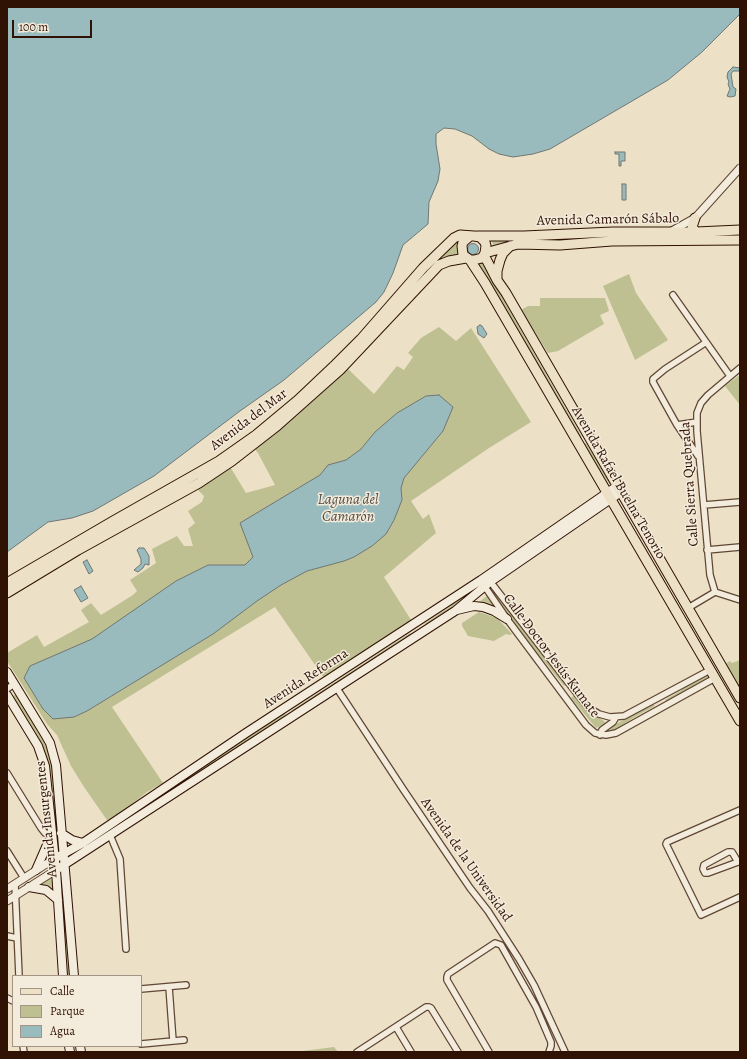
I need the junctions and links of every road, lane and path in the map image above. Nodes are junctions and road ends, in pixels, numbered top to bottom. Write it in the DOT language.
graph roads {
  1 [pos="740,168"];
  2 [pos="695,218"];
  3 [pos="740,230"];
  4 [pos="696,232"];
  5 [pos="473,236"];
  6 [pos="669,236"];
  7 [pos="740,240"];
  8 [pos="511,246"];
  9 [pos="485,254"];
  10 [pos="468,259"];
  11 [pos="497,280"];
  12 [pos="672,295"];
  13 [pos="705,343"];
  14 [pos="740,368"];
  15 [pos="730,376"];
  16 [pos="697,422"];
  17 [pos="677,425"];
  18 [pos="699,456"];
  19 [pos="619,489"];
  20 [pos="609,496"];
  21 [pos="740,502"];
  22 [pos="704,506"];
  23 [pos="740,547"];
  24 [pos="707,550"];
  25 [pos="486,581"];
  26 [pos="7,583"];
  27 [pos="715,592"];
  28 [pos="7,593"];
  29 [pos="740,600"];
  30 [pos="688,608"];
  31 [pos="455,611"];
  32 [pos="507,619"];
  33 [pos="710,670"];
  34 [pos="7,672"];
  35 [pos="715,678"];
  36 [pos="14,684"];
  37 [pos="570,685"];
  38 [pos="336,687"];
  39 [pos="7,689"];
  40 [pos="561,692"];
  41 [pos="7,695"];
  42 [pos="740,698"];
  43 [pos="616,717"];
  44 [pos="740,721"];
  45 [pos="600,735"];
  46 [pos="7,773"];
  47 [pos="164,788"];
  48 [pos="170,796"];
  49 [pos="740,810"];
  50 [pos="120,817"];
  51 [pos="124,826"];
  52 [pos="61,833"];
  53 [pos="52,835"];
  54 [pos="110,835"];
  55 [pos="83,843"];
  56 [pos="7,851"];
  57 [pos="64,853"];
  58 [pos="54,859"];
  59 [pos="739,861"];
  60 [pos="65,864"];
  61 [pos="36,870"];
  62 [pos="56,870"];
  63 [pos="24,878"];
  64 [pos="15,884"];
  65 [pos="29,887"];
  66 [pos="7,889"];
  67 [pos="16,895"];
  68 [pos="740,898"];
  69 [pos="58,900"];
  70 [pos="7,901"];
  71 [pos="7,936"];
  72 [pos="17,938"];
  73 [pos="126,949"];
  74 [pos="19,975"];
  75 [pos="63,975"];
  76 [pos="74,975"];
  77 [pos="186,985"];
  78 [pos="169,987"];
  79 [pos="142,989"];
  80 [pos="396,1027"];
  81 [pos="184,1040"];
  82 [pos="173,1041"];
  83 [pos="142,1044"];
  84 [pos="357,1052"];
  85 [pos="411,1052"];
  86 [pos="458,1052"];
  87 [pos="489,1052"];
  88 [pos="550,1052"];
  89 [pos="565,1052"];
  1 -- 2 [label="street"];
  2 -- 4 [label="main road"];
  2 -- 6 [label="street"];
  3 -- 4 [label="main road, Avenida Camarón Sábalo"];
  4 -- 6 [label="main road, Avenida Camarón Sábalo"];
  5 -- 6 [label="main road, Avenida Camarón Sábalo"];
  5 -- 9 [label="main road"];
  5 -- 10 [label="main road"];
  5 -- 26 [label="main road, Avenida del Mar"];
  6 -- 7 [label="main road, Avenida Camarón Sábalo"];
  6 -- 8 [label="main road, Avenida Camarón Sábalo"];
  8 -- 9 [label="main road, Avenida Camarón Sábalo"];
  8 -- 11 [label="main road"];
  9 -- 10 [label="main road"];
  9 -- 11 [label="main road, Avenida Rafael Buelna Tenorio"];
  10 -- 20 [label="main road, Avenida Rafael Buelna Tenorio"];
  10 -- 28 [label="main road, Avenida del Mar"];
  11 -- 19 [label="main road, Avenida Rafael Buelna Tenorio"];
  12 -- 13 [label="street"];
  13 -- 15 [label="street"];
  13 -- 17 [label="street"];
  14 -- 15 [label="street, Calle Sierra Quebrada"];
  15 -- 16 [label="street, Calle Sierra Quebrada"];
  16 -- 17 [label="street"];
  16 -- 18 [label="street, Calle Sierra Quebrada"];
  17 -- 18 [label="street"];
  18 -- 22 [label="street, Calle Sierra Quebrada"];
  19 -- 20 [label="main road, Avenida Reforma"];
  19 -- 30 [label="main road, Avenida Rafael Buelna Tenorio"];
  20 -- 25 [label="main road, Avenida Reforma"];
  20 -- 33 [label="main road, Avenida Rafael Buelna Tenorio"];
  21 -- 22 [label="street"];
  22 -- 24 [label="street, Calle Sierra Quebrada"];
  23 -- 24 [label="street"];
  24 -- 27 [label="street, Calle Sierra Quebrada"];
  25 -- 31 [label="main road, Avenida Reforma"];
  25 -- 32 [label="street, Calle Doctor Jesús Kumate"];
  25 -- 37 [label="street, Calle Doctor Jesús Kumate"];
  25 -- 47 [label="main road, Avenida Reforma"];
  27 -- 29 [label="street"];
  27 -- 30 [label="street"];
  30 -- 42 [label="main road, Avenida Rafael Buelna Tenorio"];
  31 -- 32 [label="main road"];
  31 -- 38 [label="main road, Avenida Reforma"];
  32 -- 40 [label="street, Calle Doctor Jesús Kumate"];
  33 -- 35 [label="main road, Avenida Rafael Buelna Tenorio"];
  33 -- 43 [label="street, Calle Doctor Jesús Kumate"];
  34 -- 36 [label="main road, Avenida Insurgentes"];
  35 -- 44 [label="main road, Avenida Rafael Buelna Tenorio"];
  35 -- 45 [label="street, Calle Doctor Jesús Kumate"];
  36 -- 39 [label="street"];
  36 -- 52 [label="main road, Avenida Insurgentes"];
  37 -- 40 [label="street"];
  37 -- 43 [label="street, Calle Doctor Jesús Kumate"];
  38 -- 48 [label="main road, Avenida Reforma"];
  38 -- 89 [label="street, Avenida de la Universidad"];
  40 -- 45 [label="street, Calle Doctor Jesús Kumate"];
  41 -- 53 [label="main road, Avenida Insurgentes"];
  43 -- 45 [label="street"];
  46 -- 53 [label="street"];
  47 -- 48 [label="main road"];
  47 -- 50 [label="main road, Avenida Reforma"];
  48 -- 51 [label="main road, Avenida Reforma"];
  49 -- 68 [label="street"];
  50 -- 51 [label="main road"];
  50 -- 55 [label="main road, Avenida Reforma"];
  51 -- 54 [label="main road, Avenida Reforma"];
  52 -- 55 [label="main road"];
  52 -- 57 [label="main road, Avenida Insurgentes"];
  53 -- 58 [label="main road, Avenida Insurgentes"];
  53 -- 61 [label="main road"];
  54 -- 60 [label="main road, Avenida Reforma"];
  54 -- 73 [label="street"];
  55 -- 57 [label="main road, Avenida Reforma"];
  56 -- 63 [label="street"];
  57 -- 58 [label="main road, Avenida Reforma"];
  57 -- 60 [label="main road, Avenida Insurgentes"];
  58 -- 61 [label="street, Avenida Reforma"];
  58 -- 62 [label="main road, Avenida Insurgentes"];
  59 -- 59 [label="street"];
  60 -- 62 [label="main road, Avenida Reforma"];
  60 -- 76 [label="main road, Avenida Insurgentes"];
  61 -- 63 [label="street, Avenida Reforma"];
  62 -- 65 [label="street, Avenida Reforma"];
  62 -- 69 [label="main road, Avenida Insurgentes"];
  63 -- 64 [label="street, Avenida Reforma"];
  64 -- 66 [label="street, Avenida Reforma"];
  64 -- 67 [label="street"];
  65 -- 67 [label="street, Avenida Reforma"];
  65 -- 69 [label="main road"];
  67 -- 70 [label="street, Avenida Reforma"];
  67 -- 72 [label="street"];
  69 -- 75 [label="main road, Avenida Insurgentes"];
  71 -- 72 [label="street"];
  72 -- 74 [label="street"];
  77 -- 78 [label="street"];
  78 -- 79 [label="street"];
  78 -- 82 [label="street"];
  80 -- 84 [label="street"];
  80 -- 85 [label="street"];
  80 -- 86 [label="street"];
  81 -- 82 [label="street"];
  82 -- 83 [label="street"];
  87 -- 88 [label="street"];
}
